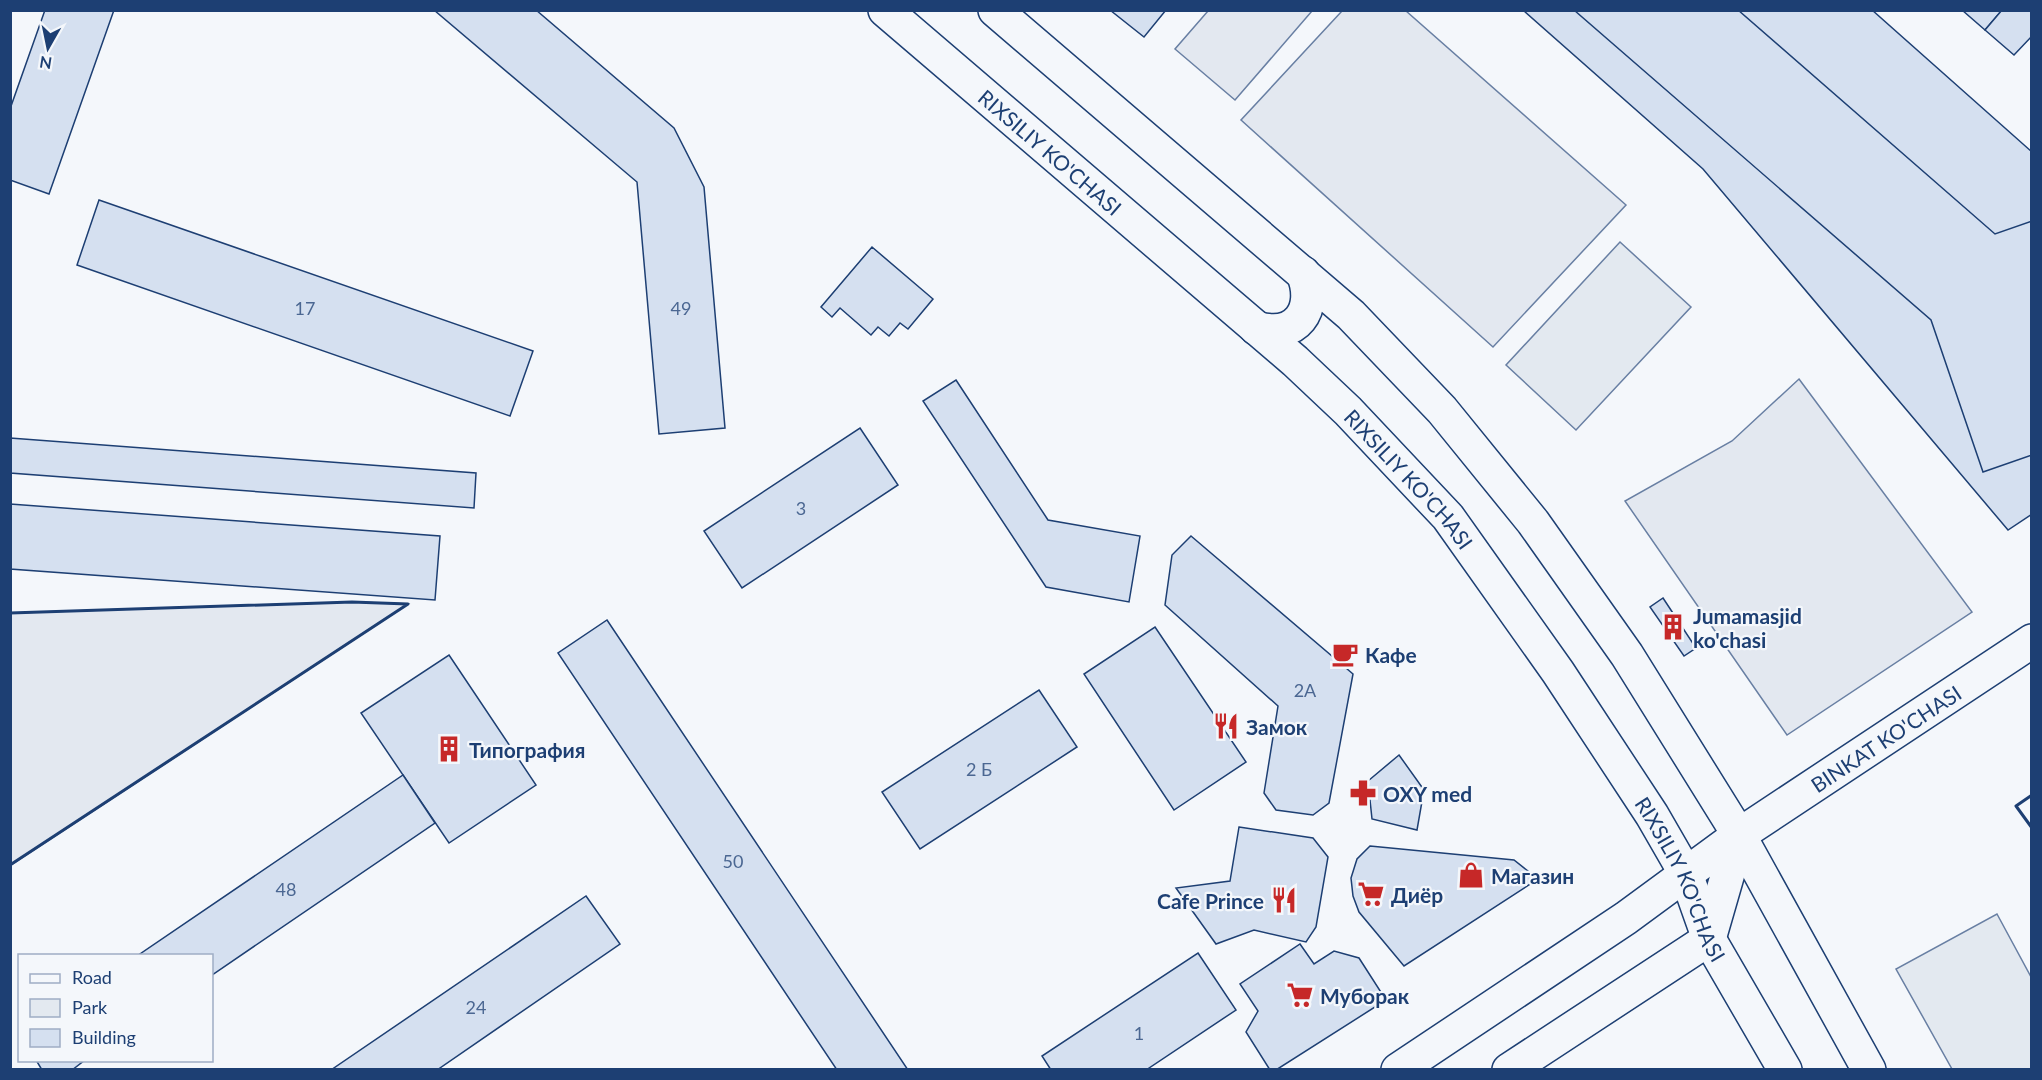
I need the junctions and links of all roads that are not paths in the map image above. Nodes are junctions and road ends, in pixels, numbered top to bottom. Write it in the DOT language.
graph roads {
  1 [pos="885,10"];
  2 [pos="995,10"];
  3 [pos="1303,273"];
  4 [pos="1256,327"];
  5 [pos="2031,641"];
  6 [pos="1739,835"];
  7 [pos="1686,874"];
  8 [pos="1709,939"];
  9 [pos="1398,1070"];
  10 [pos="1509,1070"];
  11 [pos="1785,1070"];
  12 [pos="1869,1070"];
  1 -- 4 [label="main road, RIXSILIY KO'CHASI"];
  2 -- 3 [label="main road"];
  3 -- 4 [label="main road"];
  3 -- 6 [label="main road"];
  4 -- 7 [label="main road, RIXSILIY KO'CHASI"];
  5 -- 6 [label="main road, BINKAT KO'CHASI"];
  6 -- 7 [label="main road, BINKAT KO'CHASI"];
  6 -- 8 [label="main road"];
  6 -- 12 [label="main road"];
  7 -- 8 [label="main road, RIXSILIY KO'CHASI"];
  7 -- 9 [label="main road, BINKAT KO'CHASI"];
  8 -- 10 [label="main road"];
  8 -- 11 [label="main road, RIXSILIY KO'CHASI"];
}
